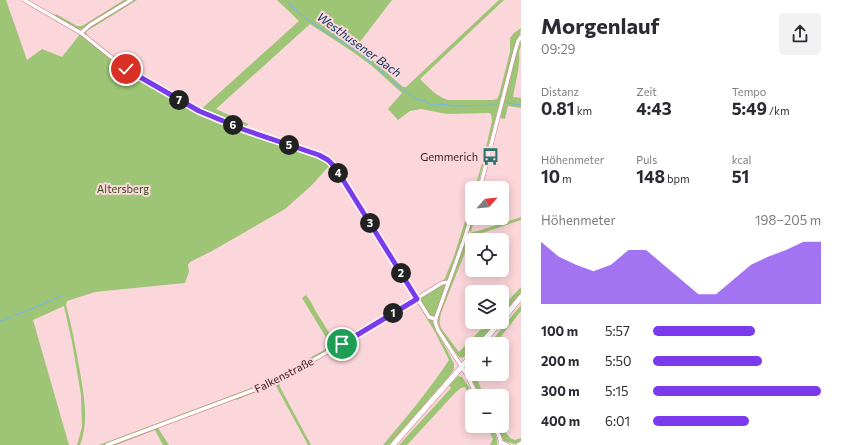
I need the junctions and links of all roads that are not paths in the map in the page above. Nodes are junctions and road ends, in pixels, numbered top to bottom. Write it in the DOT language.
graph roads {
  1 [pos="24,0"];
  2 [pos="131,0"];
  3 [pos="81,33"];
  4 [pos="521,37"];
  5 [pos="482,181"];
  6 [pos="469,225"];
  7 [pos="449,282"];
  8 [pos="521,297"];
  9 [pos="417,299"];
  10 [pos="509,311"];
  11 [pos="436,319"];
  12 [pos="494,329"];
  13 [pos="488,337"];
  14 [pos="465,363"];
  15 [pos="462,367"];
  16 [pos="473,389"];
  17 [pos="498,433"];
  18 [pos="500,443"];
  19 [pos="521,443"];
  20 [pos="108,445"];
  21 [pos="393,445"];
  22 [pos="507,445"];
  23 [pos="518,445"];
  1 -- 3 [label="street"];
  2 -- 3 [label="street"];
  3 -- 9 [label="street"];
  4 -- 5 [label="street"];
  6 -- 7 [label="street"];
  7 -- 9 [label="street, Falkenstraße"];
  7 -- 11 [label="street"];
  8 -- 10 [label="main road"];
  9 -- 11 [label="street"];
  9 -- 20 [label="street, Falkenstraße"];
  11 -- 15 [label="street"];
  12 -- 13 [label="main road"];
  14 -- 15 [label="main road"];
  15 -- 16 [label="street"];
  15 -- 21 [label="main road"];
  17 -- 18 [label="street"];
  18 -- 22 [label="street"];
  19 -- 23 [label="street"];
}
